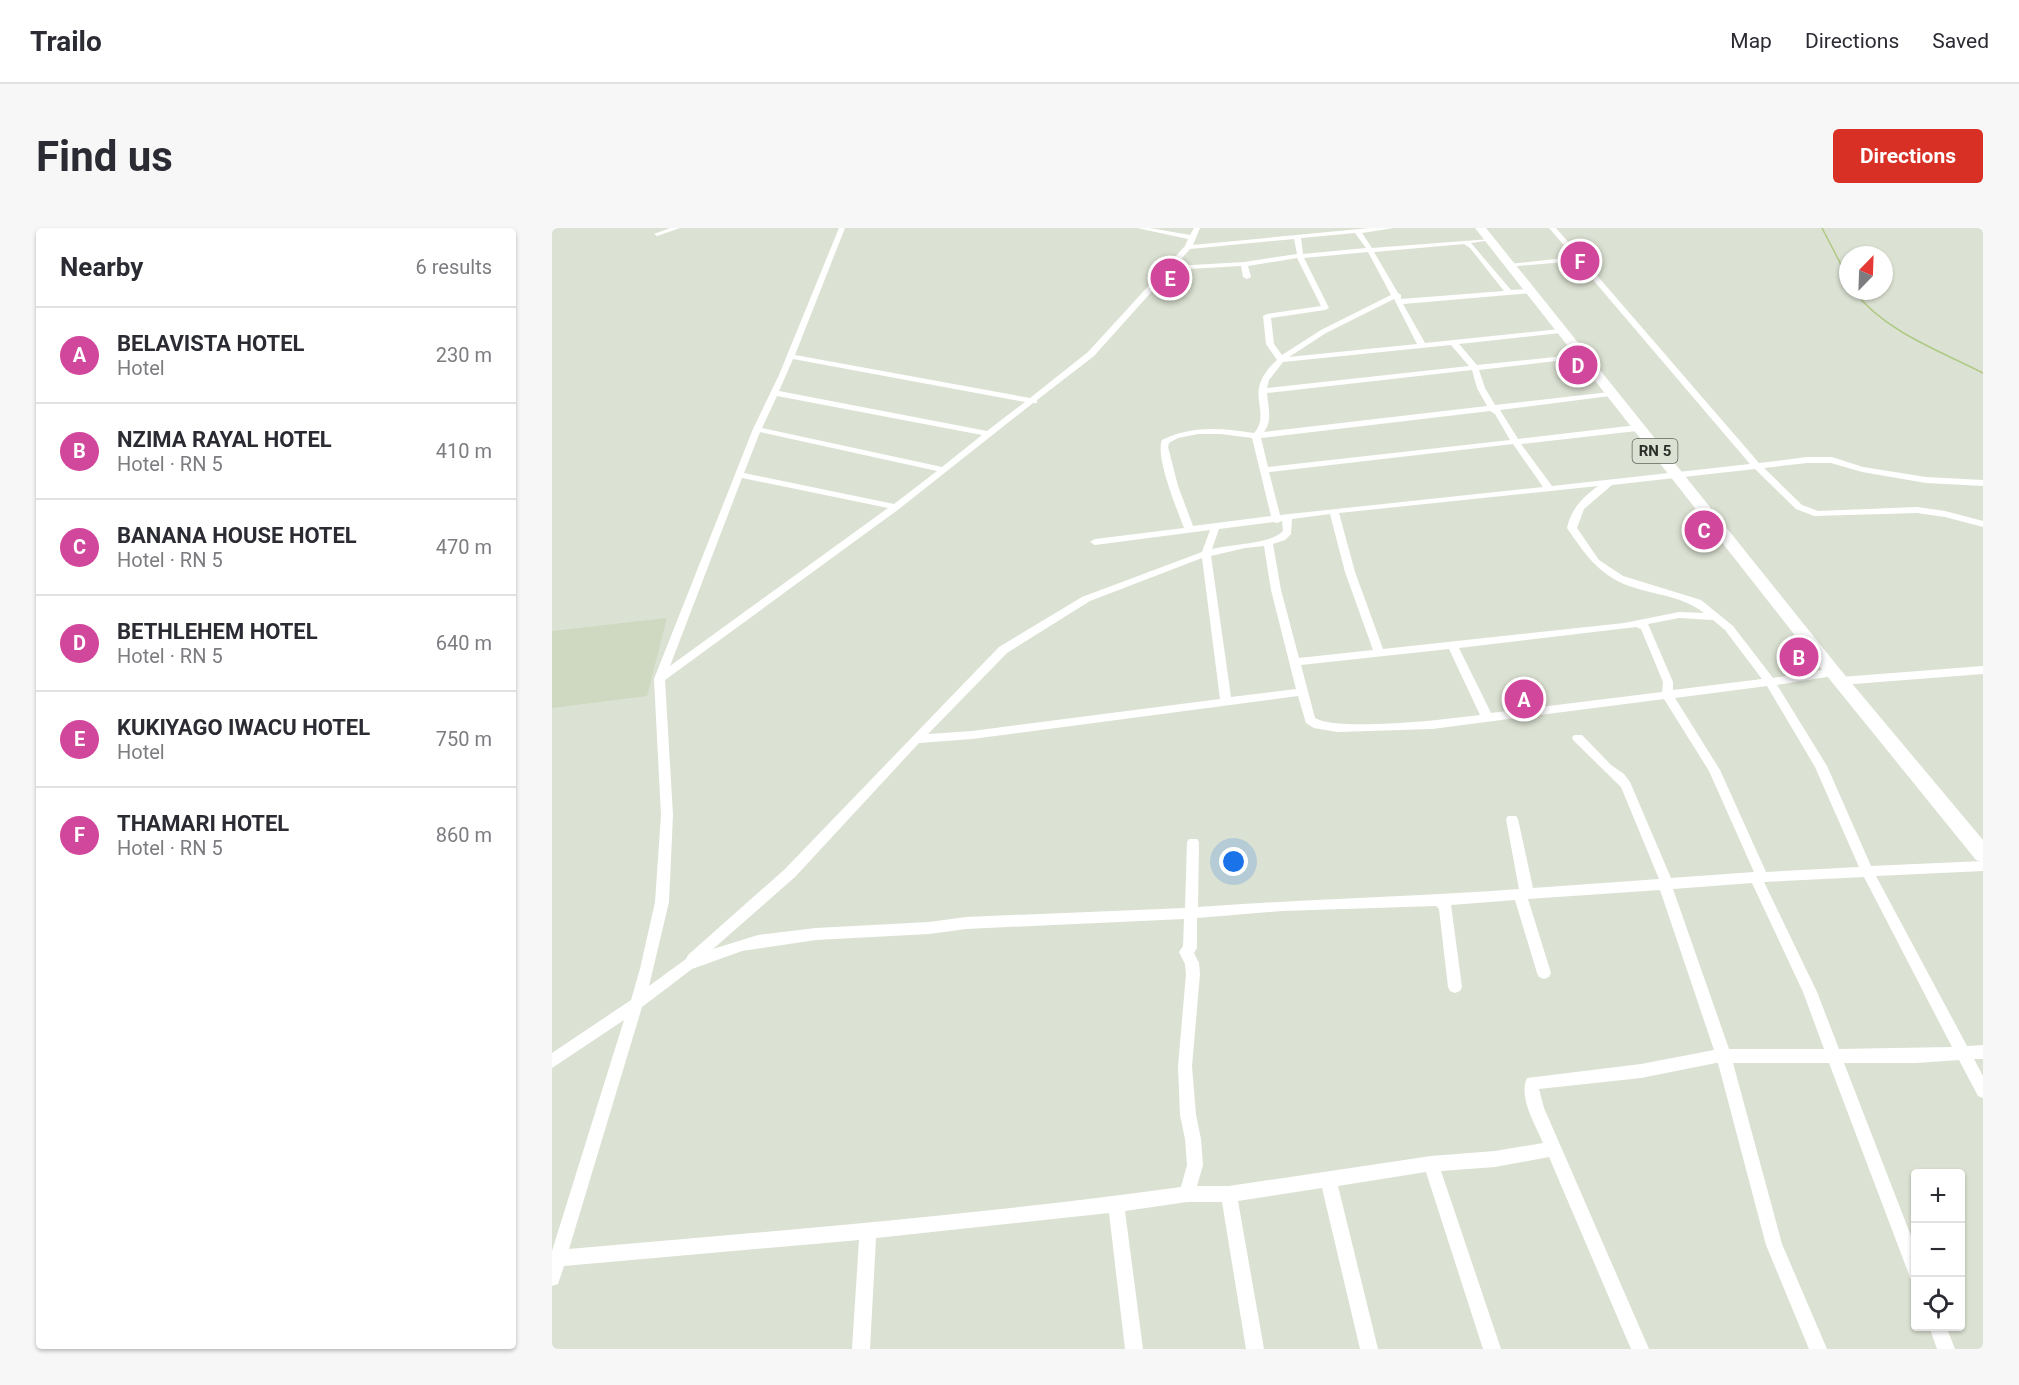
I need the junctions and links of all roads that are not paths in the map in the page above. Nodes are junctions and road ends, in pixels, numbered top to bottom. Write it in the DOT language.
graph roads {
  1 [pos="677,228"];
  2 [pos="842,228"];
  3 [pos="1140,228"];
  4 [pos="1197,228"];
  5 [pos="1391,228"];
  6 [pos="1552,228"];
  7 [pos="1338,230"];
  8 [pos="1358,230"];
  9 [pos="657,234"];
  10 [pos="1484,234"];
  11 [pos="1297,237"];
  12 [pos="1465,242"];
  13 [pos="1191,243"];
  14 [pos="1370,249"];
  15 [pos="1300,256"];
  16 [pos="1578,260"];
  17 [pos="1244,264"];
  18 [pos="1509,266"];
  19 [pos="1168,268"];
  20 [pos="1247,277"];
  21 [pos="1530,291"];
  22 [pos="1509,293"];
  23 [pos="1397,298"];
  24 [pos="1560,331"];
  25 [pos="1453,342"];
  26 [pos="1422,345"];
  27 [pos="790,356"];
  28 [pos="1581,356"];
  29 [pos="1281,360"];
  30 [pos="1475,368"];
  31 [pos="1262,390"];
  32 [pos="776,393"];
  33 [pos="1610,394"];
  34 [pos="1034,400"];
  35 [pos="1493,409"];
  36 [pos="1637,428"];
  37 [pos="757,429"];
  38 [pos="989,434"];
  39 [pos="1256,436"];
  40 [pos="1514,441"];
  41 [pos="1756,465"];
  42 [pos="941,470"];
  43 [pos="1263,470"];
  44 [pos="1674,474"];
  45 [pos="741,475"];
  46 [pos="1609,483"];
  47 [pos="1983,483"];
  48 [pos="1549,489"];
  49 [pos="896,507"];
  50 [pos="1334,511"];
  51 [pos="1282,519"];
  52 [pos="1983,524"];
  53 [pos="1215,528"];
  54 [pos="1190,530"];
  55 [pos="1095,542"];
  56 [pos="1268,543"];
  57 [pos="1206,554"];
  58 [pos="1713,617"];
  59 [pos="1643,623"];
  60 [pos="1453,646"];
  61 [pos="1379,652"];
  62 [pos="1295,662"];
  63 [pos="1983,670"];
  64 [pos="1837,677"];
  65 [pos="659,678"];
  66 [pos="1770,682"];
  67 [pos="1668,688"];
  68 [pos="1303,692"];
  69 [pos="1226,701"];
  70 [pos="1488,718"];
  71 [pos="1578,738"];
  72 [pos="916,739"];
  73 [pos="1512,819"];
  74 [pos="1193,842"];
  75 [pos="1983,854"];
  76 [pos="1983,866"];
  77 [pos="1867,871"];
  78 [pos="1759,878"];
  79 [pos="1667,884"];
  80 [pos="1524,893"];
  81 [pos="1438,900"];
  82 [pos="1190,912"];
  83 [pos="687,965"];
  84 [pos="1544,973"];
  85 [pos="1455,987"];
  86 [pos="637,1003"];
  87 [pos="1983,1052"];
  88 [pos="1965,1054"];
  89 [pos="1724,1057"];
  90 [pos="1833,1057"];
  91 [pos="552,1061"];
  92 [pos="1983,1090"];
  93 [pos="1554,1149"];
  94 [pos="1431,1164"];
  95 [pos="1328,1179"];
  96 [pos="1187,1194"];
  97 [pos="1229,1194"];
  98 [pos="1116,1204"];
  99 [pos="868,1230"];
  100 [pos="558,1258"];
  101 [pos="1911,1259"];
  102 [pos="552,1278"];
  103 [pos="1939,1331"];
  104 [pos="861,1349"];
  105 [pos="1134,1349"];
  106 [pos="1255,1349"];
  107 [pos="1369,1349"];
  108 [pos="1492,1349"];
  109 [pos="1640,1349"];
  110 [pos="1818,1349"];
  111 [pos="1946,1349"];
  1 -- 9 [label="street"];
  2 -- 27 [label="street"];
  3 -- 13 [label="street"];
  4 -- 13 [label="street"];
  5 -- 8 [label="street"];
  6 -- 16 [label="street"];
  7 -- 8 [label="street"];
  7 -- 11 [label="street"];
  7 -- 13 [label="street"];
  8 -- 14 [label="street"];
  10 -- 12 [label="street"];
  10 -- 18 [label="main road, RN 5 / RN 5"];
  11 -- 13 [label="street"];
  11 -- 15 [label="street"];
  12 -- 14 [label="street"];
  12 -- 22 [label="street"];
  13 -- 19 [label="street"];
  14 -- 15 [label="street"];
  14 -- 23 [label="street"];
  15 -- 17 [label="street"];
  15 -- 29 [label="street"];
  16 -- 18 [label="street"];
  16 -- 41 [label="street"];
  17 -- 19 [label="street"];
  17 -- 20 [label="street"];
  18 -- 21 [label="main road, RN 5 / RN 5"];
  19 -- 34 [label="street"];
  21 -- 22 [label="street"];
  21 -- 24 [label="main road, RN 5 / RN 5"];
  22 -- 23 [label="street"];
  23 -- 26 [label="street"];
  23 -- 29 [label="street"];
  24 -- 25 [label="street"];
  24 -- 28 [label="main road, RN 5 / RN 5"];
  25 -- 26 [label="street"];
  25 -- 30 [label="street"];
  26 -- 29 [label="street"];
  27 -- 32 [label="street"];
  27 -- 34 [label="street"];
  28 -- 30 [label="street"];
  28 -- 33 [label="main road, RN 5 / RN 5"];
  29 -- 31 [label="street"];
  30 -- 31 [label="street"];
  30 -- 35 [label="street"];
  31 -- 39 [label="street"];
  32 -- 37 [label="street"];
  32 -- 38 [label="street"];
  33 -- 35 [label="street"];
  33 -- 36 [label="main road, RN 5 / RN 5"];
  34 -- 38 [label="street"];
  35 -- 39 [label="street"];
  35 -- 40 [label="street"];
  36 -- 40 [label="street"];
  36 -- 44 [label="main road, RN 5 / RN 5"];
  37 -- 42 [label="street"];
  37 -- 45 [label="street"];
  38 -- 42 [label="street"];
  39 -- 43 [label="street"];
  39 -- 54 [label="street"];
  40 -- 43 [label="street"];
  40 -- 48 [label="street"];
  41 -- 44 [label="street"];
  41 -- 47 [label="street"];
  41 -- 52 [label="street"];
  42 -- 49 [label="street"];
  43 -- 51 [label="street"];
  44 -- 46 [label="street"];
  44 -- 64 [label="main road, RN 5 / RN 5"];
  45 -- 49 [label="street"];
  45 -- 65 [label="street"];
  46 -- 48 [label="street"];
  46 -- 58 [label="street"];
  48 -- 50 [label="street"];
  49 -- 65 [label="street"];
  50 -- 51 [label="street"];
  50 -- 61 [label="street"];
  51 -- 53 [label="street"];
  51 -- 56 [label="street"];
  53 -- 54 [label="street"];
  53 -- 57 [label="street"];
  54 -- 55 [label="street"];
  56 -- 57 [label="street"];
  56 -- 62 [label="street"];
  57 -- 69 [label="street"];
  57 -- 72 [label="street"];
  58 -- 59 [label="street"];
  58 -- 66 [label="street"];
  59 -- 60 [label="street"];
  59 -- 67 [label="street"];
  60 -- 61 [label="street"];
  60 -- 70 [label="street"];
  61 -- 62 [label="street"];
  62 -- 68 [label="street"];
  63 -- 64 [label="street"];
  64 -- 66 [label="street"];
  64 -- 75 [label="main road, RN 5 / RN 5"];
  65 -- 86 [label="street"];
  66 -- 67 [label="street"];
  66 -- 77 [label="street"];
  67 -- 70 [label="street"];
  67 -- 78 [label="street"];
  68 -- 69 [label="street"];
  68 -- 70 [label="street"];
  69 -- 72 [label="street"];
  71 -- 79 [label="street"];
  72 -- 83 [label="street"];
  73 -- 80 [label="street"];
  74 -- 82 [label="street"];
  76 -- 77 [label="street"];
  77 -- 78 [label="street"];
  77 -- 88 [label="street"];
  78 -- 79 [label="street"];
  78 -- 90 [label="street"];
  79 -- 80 [label="street"];
  79 -- 89 [label="street"];
  80 -- 81 [label="street"];
  80 -- 84 [label="street"];
  81 -- 82 [label="street"];
  81 -- 85 [label="street"];
  82 -- 83 [label="street"];
  82 -- 96 [label="street"];
  83 -- 86 [label="street"];
  86 -- 91 [label="street"];
  86 -- 100 [label="street"];
  87 -- 88 [label="street"];
  88 -- 90 [label="street"];
  88 -- 92 [label="street"];
  89 -- 90 [label="street"];
  89 -- 93 [label="street"];
  89 -- 110 [label="street"];
  90 -- 101 [label="street"];
  93 -- 94 [label="street"];
  93 -- 109 [label="street"];
  94 -- 95 [label="street"];
  94 -- 108 [label="street"];
  95 -- 97 [label="street"];
  95 -- 107 [label="street"];
  96 -- 97 [label="street"];
  96 -- 98 [label="street"];
  97 -- 106 [label="street"];
  98 -- 99 [label="street"];
  98 -- 105 [label="street"];
  99 -- 100 [label="street"];
  99 -- 104 [label="street"];
  100 -- 102 [label="street"];
  103 -- 111 [label="street"];
}
